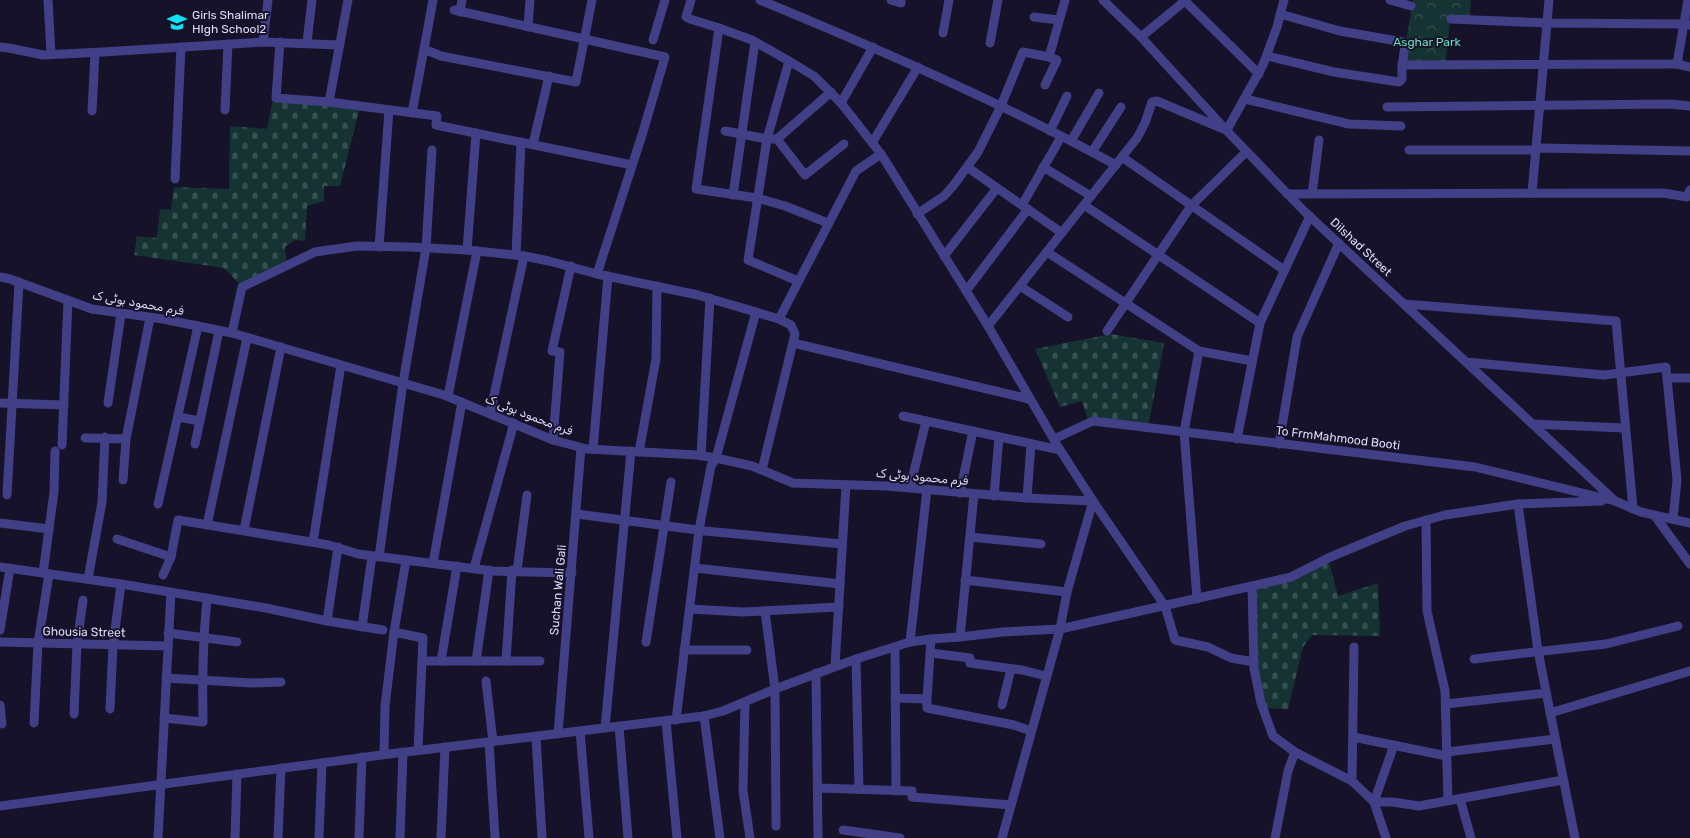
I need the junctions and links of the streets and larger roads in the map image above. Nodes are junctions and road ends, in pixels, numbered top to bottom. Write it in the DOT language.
graph roads {
  1 [pos="48,0"];
  2 [pos="268,0"];
  3 [pos="312,0"];
  4 [pos="348,0"];
  5 [pos="433,0"];
  6 [pos="462,0"];
  7 [pos="530,0"];
  8 [pos="592,0"];
  9 [pos="665,0"];
  10 [pos="691,0"];
  11 [pos="760,0"];
  12 [pos="891,0"];
  13 [pos="901,0"];
  14 [pos="949,0"];
  15 [pos="998,0"];
  16 [pos="1065,0"];
  17 [pos="1103,0"];
  18 [pos="1185,0"];
  19 [pos="1284,0"];
  20 [pos="1390,0"];
  21 [pos="1549,0"];
  22 [pos="1688,0"];
  23 [pos="1411,6"];
  24 [pos="1280,14"];
  25 [pos="1034,17"];
  26 [pos="1451,19"];
  27 [pos="1059,20"];
  28 [pos="1547,23"];
  29 [pos="1687,25"];
  30 [pos="528,26"];
  31 [pos="719,28"];
  32 [pos="943,33"];
  33 [pos="1141,37"];
  34 [pos="584,39"];
  35 [pos="653,40"];
  36 [pos="263,42"];
  37 [pos="280,42"];
  38 [pos="308,42"];
  39 [pos="755,42"];
  40 [pos="990,43"];
  41 [pos="228,44"];
  42 [pos="339,44"];
  43 [pos="181,47"];
  44 [pos="873,47"];
  45 [pos="0,48"];
  46 [pos="424,49"];
  47 [pos="95,53"];
  48 [pos="51,54"];
  49 [pos="1266,56"];
  50 [pos="1048,58"];
  51 [pos="789,61"];
  52 [pos="1543,64"];
  53 [pos="1677,64"];
  54 [pos="1402,65"];
  55 [pos="918,67"];
  56 [pos="1690,67"];
  57 [pos="1259,74"];
  58 [pos="549,76"];
  59 [pos="1045,85"];
  60 [pos="831,92"];
  61 [pos="1099,93"];
  62 [pos="1067,96"];
  63 [pos="1245,99"];
  64 [pos="328,102"];
  65 [pos="841,103"];
  66 [pos="1001,106"];
  67 [pos="1540,106"];
  68 [pos="1690,106"];
  69 [pos="1122,107"];
  70 [pos="1387,107"];
  71 [pos="225,110"];
  72 [pos="389,110"];
  73 [pos="92,111"];
  74 [pos="412,113"];
  75 [pos="1401,126"];
  76 [pos="1226,130"];
  77 [pos="725,131"];
  78 [pos="1050,131"];
  79 [pos="476,133"];
  80 [pos="742,134"];
  81 [pos="1061,137"];
  82 [pos="777,138"];
  83 [pos="767,139"];
  84 [pos="1319,140"];
  85 [pos="1071,141"];
  86 [pos="521,142"];
  87 [pos="872,143"];
  88 [pos="532,144"];
  89 [pos="844,144"];
  90 [pos="432,150"];
  91 [pos="1409,150"];
  92 [pos="1536,150"];
  93 [pos="1690,151"];
  94 [pos="1092,152"];
  95 [pos="1246,152"];
  96 [pos="881,154"];
  97 [pos="1119,161"];
  98 [pos="632,164"];
  99 [pos="967,167"];
  100 [pos="1043,168"];
  101 [pos="175,179"];
  102 [pos="997,188"];
  103 [pos="1690,190"];
  104 [pos="1532,193"];
  105 [pos="1287,194"];
  106 [pos="1312,194"];
  107 [pos="733,195"];
  108 [pos="1091,196"];
  109 [pos="757,198"];
  110 [pos="1084,205"];
  111 [pos="1191,206"];
  112 [pos="1025,207"];
  113 [pos="917,214"];
  114 [pos="1310,216"];
  115 [pos="828,223"];
  116 [pos="1062,232"];
  117 [pos="1339,244"];
  118 [pos="379,247"];
  119 [pos="426,248"];
  120 [pos="472,250"];
  121 [pos="1046,252"];
  122 [pos="1158,254"];
  123 [pos="520,255"];
  124 [pos="944,256"];
  125 [pos="571,266"];
  126 [pos="1284,270"];
  127 [pos="597,274"];
  128 [pos="608,276"];
  129 [pos="0,277"];
  130 [pos="798,281"];
  131 [pos="19,282"];
  132 [pos="657,286"];
  133 [pos="1020,286"];
  134 [pos="966,291"];
  135 [pos="710,298"];
  136 [pos="68,300"];
  137 [pos="1126,303"];
  138 [pos="1404,304"];
  139 [pos="756,312"];
  140 [pos="121,314"];
  141 [pos="1068,317"];
  142 [pos="150,318"];
  143 [pos="779,319"];
  144 [pos="1260,323"];
  145 [pos="198,326"];
  146 [pos="988,326"];
  147 [pos="219,331"];
  148 [pos="1107,331"];
  149 [pos="232,334"];
  150 [pos="247,338"];
  151 [pos="793,344"];
  152 [pos="281,347"];
  153 [pos="1199,351"];
  154 [pos="1252,361"];
  155 [pos="1466,362"];
  156 [pos="341,365"];
  157 [pos="1620,373"];
  158 [pos="1667,378"];
  159 [pos="1690,378"];
  160 [pos="403,383"];
  161 [pos="448,396"];
  162 [pos="1029,399"];
  163 [pos="462,402"];
  164 [pos="0,403"];
  165 [pos="12,403"];
  166 [pos="108,403"];
  167 [pos="64,405"];
  168 [pos="490,414"];
  169 [pos="903,416"];
  170 [pos="178,417"];
  171 [pos="200,421"];
  172 [pos="926,421"];
  173 [pos="514,423"];
  174 [pos="1532,424"];
  175 [pos="1625,428"];
  176 [pos="973,431"];
  177 [pos="1184,432"];
  178 [pos="105,437"];
  179 [pos="999,437"];
  180 [pos="85,438"];
  181 [pos="126,439"];
  182 [pos="1054,439"];
  183 [pos="1237,439"];
  184 [pos="553,440"];
  185 [pos="195,444"];
  186 [pos="1031,444"];
  187 [pos="1279,444"];
  188 [pos="582,448"];
  189 [pos="593,449"];
  190 [pos="1060,450"];
  191 [pos="635,452"];
  192 [pos="701,456"];
  193 [pos="716,458"];
  194 [pos="762,470"];
  195 [pos="124,480"];
  196 [pos="671,482"];
  197 [pos="846,484"];
  198 [pos="910,488"];
  199 [pos="927,490"];
  200 [pos="960,493"];
  201 [pos="974,494"];
  202 [pos="7,495"];
  203 [pos="527,495"];
  204 [pos="994,496"];
  205 [pos="1027,498"];
  206 [pos="1093,501"];
  207 [pos="1614,501"];
  208 [pos="158,504"];
  209 [pos="1518,504"];
  210 [pos="1632,509"];
  211 [pos="577,514"];
  212 [pos="1655,516"];
  213 [pos="624,520"];
  214 [pos="1426,520"];
  215 [pos="1674,520"];
  216 [pos="0,523"];
  217 [pos="1690,523"];
  218 [pos="206,524"];
  219 [pos="664,525"];
  220 [pos="49,529"];
  221 [pos="244,530"];
  222 [pos="700,530"];
  223 [pos="970,537"];
  224 [pos="117,539"];
  225 [pos="313,542"];
  226 [pos="842,544"];
  227 [pos="1041,544"];
  228 [pos="338,547"];
  229 [pos="376,556"];
  230 [pos="171,557"];
  231 [pos="406,560"];
  232 [pos="433,564"];
  233 [pos="1690,564"];
  234 [pos="457,566"];
  235 [pos="0,567"];
  236 [pos="10,568"];
  237 [pos="474,568"];
  238 [pos="695,568"];
  239 [pos="489,570"];
  240 [pos="514,570"];
  241 [pos="46,573"];
  242 [pos="572,573"];
  243 [pos="163,575"];
  244 [pos="88,579"];
  245 [pos="965,580"];
  246 [pos="121,584"];
  247 [pos="840,584"];
  248 [pos="1252,586"];
  249 [pos="171,592"];
  250 [pos="1068,592"];
  251 [pos="206,598"];
  252 [pos="1197,599"];
  253 [pos="83,600"];
  254 [pos="839,606"];
  255 [pos="1165,606"];
  256 [pos="690,609"];
  257 [pos="765,611"];
  258 [pos="326,621"];
  259 [pos="1678,626"];
  260 [pos="362,627"];
  261 [pos="1060,629"];
  262 [pos="0,630"];
  263 [pos="382,630"];
  264 [pos="394,632"];
  265 [pos="168,633"];
  266 [pos="960,637"];
  267 [pos="203,638"];
  268 [pos="931,639"];
  269 [pos="0,642"];
  270 [pos="237,642"];
  271 [pos="646,642"];
  272 [pos="910,642"];
  273 [pos="38,643"];
  274 [pos="77,644"];
  275 [pos="113,645"];
  276 [pos="168,646"];
  277 [pos="895,647"];
  278 [pos="1354,648"];
  279 [pos="684,650"];
  280 [pos="747,650"];
  281 [pos="1538,651"];
  282 [pos="931,653"];
  283 [pos="856,658"];
  284 [pos="1474,659"];
  285 [pos="422,661"];
  286 [pos="441,661"];
  287 [pos="476,661"];
  288 [pos="506,661"];
  289 [pos="540,661"];
  290 [pos="1254,662"];
  291 [pos="835,666"];
  292 [pos="1011,669"];
  293 [pos="1690,671"];
  294 [pos="816,674"];
  295 [pos="1046,676"];
  296 [pos="166,678"];
  297 [pos="202,680"];
  298 [pos="486,681"];
  299 [pos="280,682"];
  300 [pos="775,689"];
  301 [pos="1546,693"];
  302 [pos="895,698"];
  303 [pos="928,699"];
  304 [pos="745,703"];
  305 [pos="1446,704"];
  306 [pos="0,705"];
  307 [pos="1002,705"];
  308 [pos="110,709"];
  309 [pos="1550,713"];
  310 [pos="74,714"];
  311 [pos="704,716"];
  312 [pos="164,718"];
  313 [pos="676,720"];
  314 [pos="666,721"];
  315 [pos="34,723"];
  316 [pos="2,724"];
  317 [pos="619,726"];
  318 [pos="605,728"];
  319 [pos="580,731"];
  320 [pos="1031,731"];
  321 [pos="558,734"];
  322 [pos="536,737"];
  323 [pos="1352,737"];
  324 [pos="1555,739"];
  325 [pos="491,742"];
  326 [pos="1394,745"];
  327 [pos="445,747"];
  328 [pos="418,750"];
  329 [pos="403,752"];
  330 [pos="1295,752"];
  331 [pos="384,754"];
  332 [pos="1447,754"];
  333 [pos="362,757"];
  334 [pos="322,763"];
  335 [pos="281,768"];
  336 [pos="237,774"];
  337 [pos="1563,780"];
  338 [pos="1352,781"];
  339 [pos="160,784"];
  340 [pos="818,788"];
  341 [pos="859,790"];
  342 [pos="896,791"];
  343 [pos="1460,799"];
  344 [pos="1448,801"];
  345 [pos="1374,802"];
  346 [pos="1011,805"];
  347 [pos="0,806"];
  348 [pos="776,826"];
  349 [pos="843,830"];
  350 [pos="158,838"];
  351 [pos="235,838"];
  352 [pos="278,838"];
  353 [pos="319,838"];
  354 [pos="359,838"];
  355 [pos="400,838"];
  356 [pos="441,838"];
  357 [pos="495,838"];
  358 [pos="542,838"];
  359 [pos="588,838"];
  360 [pos="628,838"];
  361 [pos="677,838"];
  362 [pos="720,838"];
  363 [pos="750,838"];
  364 [pos="818,838"];
  365 [pos="900,838"];
  366 [pos="1002,838"];
  367 [pos="1275,838"];
  368 [pos="1386,838"];
  369 [pos="1471,838"];
  370 [pos="1575,838"];
  1 -- 48 [label="street"];
  2 -- 36 [label="street"];
  3 -- 38 [label="street"];
  4 -- 42 [label="street"];
  5 -- 46 [label="street"];
  6 -- 30 [label="street"];
  7 -- 30 [label="street"];
  8 -- 34 [label="street"];
  9 -- 35 [label="street"];
  10 -- 31 [label="street"];
  11 -- 44 [label="street"];
  12 -- 13 [label="street"];
  14 -- 32 [label="street"];
  15 -- 40 [label="street"];
  16 -- 27 [label="street"];
  17 -- 33 [label="street, Dilshad Street"];
  18 -- 33 [label="street"];
  18 -- 57 [label="street"];
  19 -- 24 [label="street"];
  20 -- 23 [label="street"];
  21 -- 28 [label="street"];
  22 -- 29 [label="street"];
  24 -- 49 [label="street"];
  24 -- 54 [label="street"];
  25 -- 27 [label="street"];
  26 -- 28 [label="street"];
  27 -- 50 [label="street"];
  28 -- 29 [label="street"];
  28 -- 52 [label="street"];
  29 -- 53 [label="street"];
  30 -- 34 [label="street"];
  31 -- 39 [label="street"];
  31 -- 107 [label="street"];
  33 -- 76 [label="street, Dilshad Street"];
  34 -- 58 [label="street"];
  34 -- 98 [label="street"];
  36 -- 37 [label="street"];
  36 -- 41 [label="street"];
  37 -- 38 [label="street"];
  37 -- 64 [label="street"];
  38 -- 42 [label="street"];
  39 -- 51 [label="street"];
  39 -- 80 [label="street"];
  41 -- 43 [label="street"];
  41 -- 71 [label="street"];
  42 -- 64 [label="street"];
  43 -- 47 [label="street"];
  43 -- 101 [label="street"];
  44 -- 55 [label="street"];
  44 -- 65 [label="street"];
  45 -- 48 [label="street"];
  46 -- 58 [label="street"];
  46 -- 74 [label="street"];
  47 -- 48 [label="street"];
  47 -- 73 [label="street"];
  49 -- 54 [label="street"];
  49 -- 57 [label="street"];
  50 -- 59 [label="street"];
  50 -- 66 [label="street"];
  51 -- 60 [label="street"];
  51 -- 83 [label="street"];
  52 -- 53 [label="street"];
  52 -- 54 [label="street"];
  52 -- 67 [label="street"];
  53 -- 56 [label="street"];
  55 -- 66 [label="street"];
  55 -- 87 [label="street"];
  57 -- 63 [label="street"];
  58 -- 88 [label="street"];
  60 -- 65 [label="street"];
  60 -- 82 [label="street"];
  61 -- 85 [label="street"];
  62 -- 78 [label="street"];
  63 -- 75 [label="street"];
  63 -- 76 [label="street"];
  64 -- 72 [label="street"];
  65 -- 87 [label="street"];
  66 -- 78 [label="street"];
  66 -- 99 [label="street"];
  67 -- 68 [label="street"];
  67 -- 70 [label="street"];
  67 -- 92 [label="street"];
  69 -- 94 [label="street"];
  72 -- 74 [label="street"];
  72 -- 118 [label="street"];
  74 -- 79 [label="street"];
  76 -- 95 [label="street, Dilshad Street"];
  76 -- 97 [label="street"];
  77 -- 80 [label="street"];
  78 -- 81 [label="street"];
  79 -- 86 [label="street"];
  79 -- 120 [label="street"];
  80 -- 83 [label="street"];
  80 -- 107 [label="street"];
  81 -- 85 [label="street"];
  81 -- 100 [label="street"];
  82 -- 83 [label="street"];
  82 -- 89 [label="street"];
  83 -- 109 [label="street"];
  84 -- 106 [label="street"];
  85 -- 94 [label="street"];
  86 -- 88 [label="street"];
  86 -- 123 [label="street"];
  87 -- 96 [label="street"];
  88 -- 98 [label="street"];
  90 -- 119 [label="street"];
  91 -- 92 [label="street"];
  92 -- 93 [label="street"];
  92 -- 104 [label="street"];
  94 -- 97 [label="street"];
  95 -- 105 [label="street, Dilshad Street"];
  95 -- 111 [label="street"];
  96 -- 113 [label="street"];
  96 -- 115 [label="street"];
  97 -- 108 [label="street"];
  97 -- 111 [label="street"];
  98 -- 127 [label="street"];
  99 -- 102 [label="street"];
  99 -- 113 [label="street"];
  100 -- 108 [label="street"];
  100 -- 112 [label="street"];
  102 -- 112 [label="street"];
  102 -- 124 [label="street"];
  103 -- 104 [label="street"];
  104 -- 106 [label="street"];
  105 -- 106 [label="street"];
  105 -- 114 [label="street, Dilshad Street"];
  107 -- 109 [label="street"];
  108 -- 110 [label="street"];
  109 -- 115 [label="street"];
  109 -- 130 [label="street"];
  110 -- 116 [label="street"];
  110 -- 122 [label="street"];
  111 -- 122 [label="street"];
  111 -- 126 [label="street"];
  112 -- 116 [label="street"];
  112 -- 134 [label="street"];
  113 -- 124 [label="street"];
  114 -- 117 [label="street, Dilshad Street"];
  114 -- 126 [label="street"];
  115 -- 130 [label="street"];
  116 -- 121 [label="street"];
  117 -- 138 [label="street, Dilshad Street"];
  117 -- 187 [label="street"];
  118 -- 119 [label="street"];
  118 -- 149 [label="street"];
  119 -- 120 [label="street"];
  119 -- 160 [label="street"];
  120 -- 123 [label="street"];
  120 -- 161 [label="street"];
  121 -- 133 [label="street"];
  121 -- 137 [label="street"];
  122 -- 137 [label="street"];
  122 -- 144 [label="street"];
  123 -- 125 [label="street"];
  123 -- 168 [label="street"];
  124 -- 134 [label="street"];
  125 -- 127 [label="street"];
  125 -- 184 [label="street"];
  126 -- 144 [label="street"];
  127 -- 128 [label="street"];
  128 -- 132 [label="street"];
  128 -- 189 [label="street"];
  129 -- 131 [label="street, فرم محمود بوٹی ک"];
  130 -- 143 [label="street"];
  131 -- 136 [label="street, فرم محمود بوٹی ک"];
  131 -- 165 [label="street"];
  132 -- 135 [label="street"];
  132 -- 191 [label="street"];
  133 -- 141 [label="street"];
  133 -- 146 [label="street"];
  134 -- 146 [label="street"];
  135 -- 139 [label="street"];
  135 -- 192 [label="street"];
  136 -- 140 [label="street, فرم محمود بوٹی ک"];
  136 -- 167 [label="street"];
  137 -- 148 [label="street"];
  137 -- 153 [label="street"];
  138 -- 155 [label="street, Dilshad Street"];
  138 -- 157 [label="street"];
  139 -- 143 [label="street"];
  139 -- 193 [label="street"];
  140 -- 142 [label="street, فرم محمود بوٹی ک"];
  140 -- 166 [label="street"];
  142 -- 145 [label="street, فرم محمود بوٹی ک"];
  142 -- 181 [label="street"];
  143 -- 151 [label="street"];
  144 -- 154 [label="street"];
  145 -- 147 [label="street, فرم محمود بوٹی ک"];
  145 -- 170 [label="street"];
  146 -- 162 [label="street"];
  147 -- 149 [label="street, فرم محمود بوٹی ک"];
  147 -- 171 [label="street"];
  149 -- 150 [label="street, فرم محمود بوٹی ک"];
  150 -- 152 [label="street, فرم محمود بوٹی ک"];
  150 -- 218 [label="street"];
  151 -- 162 [label="street"];
  151 -- 194 [label="street"];
  152 -- 156 [label="street, فرم محمود بوٹی ک"];
  152 -- 221 [label="street"];
  153 -- 154 [label="street"];
  153 -- 177 [label="street"];
  154 -- 183 [label="street"];
  155 -- 157 [label="street"];
  155 -- 174 [label="street, Dilshad Street"];
  156 -- 160 [label="street, فرم محمود بوٹی ک"];
  156 -- 225 [label="street"];
  157 -- 158 [label="street"];
  157 -- 175 [label="street"];
  158 -- 159 [label="street"];
  158 -- 215 [label="street"];
  160 -- 161 [label="street, فرم محمود بوٹی ک"];
  160 -- 229 [label="street"];
  161 -- 163 [label="street, فرم محمود بوٹی ک"];
  162 -- 182 [label="street"];
  163 -- 168 [label="street, فرم محمود بوٹی ک"];
  163 -- 232 [label="street"];
  164 -- 165 [label="street"];
  165 -- 167 [label="street"];
  165 -- 202 [label="street"];
  167 -- 220 [label="street"];
  168 -- 173 [label="street, فرم محمود بوٹی ک"];
  169 -- 172 [label="street"];
  170 -- 171 [label="street"];
  170 -- 208 [label="street"];
  171 -- 185 [label="street"];
  172 -- 176 [label="street"];
  172 -- 198 [label="street"];
  173 -- 184 [label="street, فرم محمود بوٹی ک"];
  173 -- 237 [label="street"];
  174 -- 175 [label="street"];
  174 -- 207 [label="street, Dilshad Street"];
  175 -- 210 [label="street"];
  176 -- 179 [label="street"];
  176 -- 200 [label="street"];
  177 -- 182 [label="street, To FrmMahmood Booti"];
  177 -- 183 [label="street, To FrmMahmood Booti"];
  177 -- 252 [label="street"];
  178 -- 180 [label="street"];
  178 -- 181 [label="street"];
  178 -- 244 [label="street"];
  179 -- 186 [label="street"];
  179 -- 204 [label="street"];
  181 -- 195 [label="street"];
  182 -- 190 [label="street"];
  183 -- 187 [label="street, To FrmMahmood Booti"];
  184 -- 188 [label="street, فرم محمود بوٹی ک"];
  186 -- 190 [label="street"];
  186 -- 205 [label="street"];
  187 -- 207 [label="street, To FrmMahmood Booti"];
  188 -- 189 [label="street, فرم محمود بوٹی ک"];
  188 -- 211 [label="street, Suchan Wali Gali"];
  189 -- 191 [label="street, فرم محمود بوٹی ک"];
  190 -- 206 [label="street"];
  191 -- 192 [label="street, فرم محمود بوٹی ک"];
  191 -- 213 [label="street"];
  192 -- 193 [label="street, فرم محمود بوٹی ک"];
  193 -- 194 [label="street, فرم محمود بوٹی ک"];
  193 -- 222 [label="street"];
  194 -- 197 [label="street, فرم محمود بوٹی ک"];
  196 -- 219 [label="street"];
  197 -- 198 [label="street, فرم محمود بوٹی ک"];
  197 -- 226 [label="street"];
  198 -- 199 [label="street, فرم محمود بوٹی ک"];
  199 -- 200 [label="street, فرم محمود بوٹی ک"];
  199 -- 272 [label="street"];
  200 -- 201 [label="street, فرم محمود بوٹی ک"];
  201 -- 204 [label="street, فرم محمود بوٹی ک"];
  201 -- 223 [label="street"];
  203 -- 240 [label="street"];
  204 -- 205 [label="street, فرم محمود بوٹی ک"];
  205 -- 206 [label="street, فرم محمود بوٹی ک"];
  206 -- 250 [label="street"];
  206 -- 255 [label="street"];
  207 -- 209 [label="street"];
  207 -- 210 [label="street, To FrmMahmood Booti"];
  209 -- 214 [label="street"];
  209 -- 281 [label="street"];
  210 -- 212 [label="street, To FrmMahmood Booti"];
  211 -- 213 [label="street"];
  211 -- 242 [label="street, Suchan Wali Gali"];
  212 -- 215 [label="street, To FrmMahmood Booti"];
  212 -- 233 [label="street"];
  213 -- 219 [label="street"];
  213 -- 318 [label="street"];
  214 -- 248 [label="street"];
  214 -- 305 [label="street"];
  215 -- 217 [label="street, To FrmMahmood Booti"];
  216 -- 220 [label="street"];
  218 -- 221 [label="street"];
  218 -- 230 [label="street"];
  219 -- 222 [label="street"];
  219 -- 271 [label="street"];
  220 -- 241 [label="street"];
  221 -- 225 [label="street"];
  222 -- 226 [label="street"];
  222 -- 238 [label="street"];
  223 -- 227 [label="street"];
  223 -- 245 [label="street"];
  224 -- 230 [label="street"];
  225 -- 228 [label="street"];
  226 -- 247 [label="street"];
  228 -- 229 [label="street"];
  228 -- 258 [label="street"];
  229 -- 231 [label="street"];
  229 -- 260 [label="street"];
  230 -- 243 [label="street"];
  231 -- 232 [label="street"];
  231 -- 264 [label="street"];
  232 -- 234 [label="street"];
  234 -- 237 [label="street"];
  234 -- 286 [label="street"];
  235 -- 236 [label="street"];
  236 -- 241 [label="street"];
  236 -- 262 [label="street"];
  237 -- 239 [label="street"];
  238 -- 247 [label="street"];
  238 -- 256 [label="street"];
  239 -- 240 [label="street"];
  239 -- 287 [label="street"];
  240 -- 242 [label="street"];
  240 -- 288 [label="street"];
  241 -- 244 [label="street"];
  241 -- 273 [label="street"];
  242 -- 321 [label="street, Suchan Wali Gali"];
  244 -- 246 [label="street"];
  245 -- 250 [label="street"];
  245 -- 266 [label="street"];
  246 -- 249 [label="street"];
  246 -- 275 [label="street"];
  247 -- 254 [label="street"];
  248 -- 252 [label="street"];
  248 -- 290 [label="street"];
  249 -- 251 [label="street"];
  249 -- 265 [label="street"];
  250 -- 261 [label="street"];
  251 -- 258 [label="street"];
  251 -- 267 [label="street"];
  252 -- 255 [label="street"];
  253 -- 274 [label="street"];
  254 -- 257 [label="street"];
  254 -- 291 [label="street"];
  255 -- 261 [label="street"];
  255 -- 290 [label="street"];
  256 -- 257 [label="street"];
  256 -- 279 [label="street"];
  257 -- 300 [label="street"];
  258 -- 260 [label="street"];
  259 -- 281 [label="street"];
  260 -- 263 [label="street"];
  261 -- 266 [label="street"];
  261 -- 295 [label="street"];
  264 -- 285 [label="street"];
  264 -- 331 [label="street"];
  265 -- 267 [label="street"];
  265 -- 276 [label="street"];
  266 -- 268 [label="street"];
  267 -- 270 [label="street"];
  267 -- 297 [label="street"];
  268 -- 272 [label="street"];
  268 -- 282 [label="street"];
  269 -- 273 [label="street, Ghousia Street"];
  272 -- 277 [label="street"];
  273 -- 274 [label="street, Ghousia Street"];
  273 -- 315 [label="street"];
  274 -- 275 [label="street, Ghousia Street"];
  274 -- 310 [label="street"];
  275 -- 276 [label="street, Ghousia Street"];
  275 -- 308 [label="street"];
  276 -- 296 [label="street"];
  277 -- 283 [label="street"];
  277 -- 302 [label="street"];
  278 -- 323 [label="street"];
  279 -- 280 [label="street"];
  279 -- 313 [label="street"];
  281 -- 284 [label="street"];
  281 -- 301 [label="street"];
  282 -- 292 [label="street"];
  282 -- 303 [label="street"];
  283 -- 291 [label="street"];
  283 -- 341 [label="street"];
  285 -- 286 [label="street"];
  285 -- 328 [label="street"];
  286 -- 287 [label="street"];
  287 -- 288 [label="street"];
  288 -- 289 [label="street"];
  290 -- 330 [label="street"];
  291 -- 294 [label="street"];
  292 -- 295 [label="street"];
  292 -- 307 [label="street"];
  293 -- 309 [label="street"];
  294 -- 300 [label="street"];
  294 -- 340 [label="street"];
  295 -- 320 [label="street"];
  296 -- 297 [label="street"];
  296 -- 312 [label="street"];
  297 -- 299 [label="street"];
  297 -- 312 [label="street"];
  298 -- 325 [label="street"];
  300 -- 304 [label="street"];
  300 -- 348 [label="street"];
  301 -- 305 [label="street"];
  301 -- 309 [label="street"];
  302 -- 303 [label="street"];
  302 -- 342 [label="street"];
  303 -- 320 [label="street"];
  304 -- 311 [label="street"];
  304 -- 363 [label="street"];
  305 -- 332 [label="street"];
  306 -- 316 [label="street"];
  309 -- 324 [label="street"];
  311 -- 313 [label="street"];
  311 -- 362 [label="street"];
  312 -- 339 [label="street"];
  313 -- 314 [label="street"];
  314 -- 317 [label="street"];
  314 -- 361 [label="street"];
  317 -- 318 [label="street"];
  317 -- 360 [label="street"];
  318 -- 319 [label="street"];
  319 -- 321 [label="street"];
  319 -- 359 [label="street"];
  320 -- 346 [label="street"];
  321 -- 322 [label="street"];
  322 -- 325 [label="street"];
  322 -- 358 [label="street"];
  323 -- 326 [label="street"];
  323 -- 338 [label="street"];
  324 -- 332 [label="street"];
  324 -- 337 [label="street"];
  325 -- 327 [label="street"];
  325 -- 357 [label="street"];
  326 -- 332 [label="street"];
  326 -- 345 [label="street"];
  327 -- 328 [label="street"];
  327 -- 356 [label="street"];
  328 -- 329 [label="street"];
  329 -- 331 [label="street"];
  329 -- 355 [label="street"];
  330 -- 338 [label="street"];
  330 -- 367 [label="street"];
  331 -- 333 [label="street"];
  332 -- 344 [label="street"];
  333 -- 334 [label="street"];
  333 -- 354 [label="street"];
  334 -- 335 [label="street"];
  334 -- 353 [label="street"];
  335 -- 336 [label="street"];
  335 -- 352 [label="street"];
  336 -- 339 [label="street"];
  336 -- 351 [label="street"];
  337 -- 343 [label="street"];
  337 -- 370 [label="street"];
  338 -- 345 [label="street"];
  339 -- 347 [label="street"];
  339 -- 350 [label="street"];
  340 -- 341 [label="street"];
  340 -- 364 [label="street"];
  341 -- 342 [label="street"];
  342 -- 346 [label="street"];
  343 -- 344 [label="street"];
  343 -- 369 [label="street"];
  344 -- 345 [label="street"];
  345 -- 368 [label="street"];
  346 -- 366 [label="street"];
  349 -- 365 [label="street"];
}
